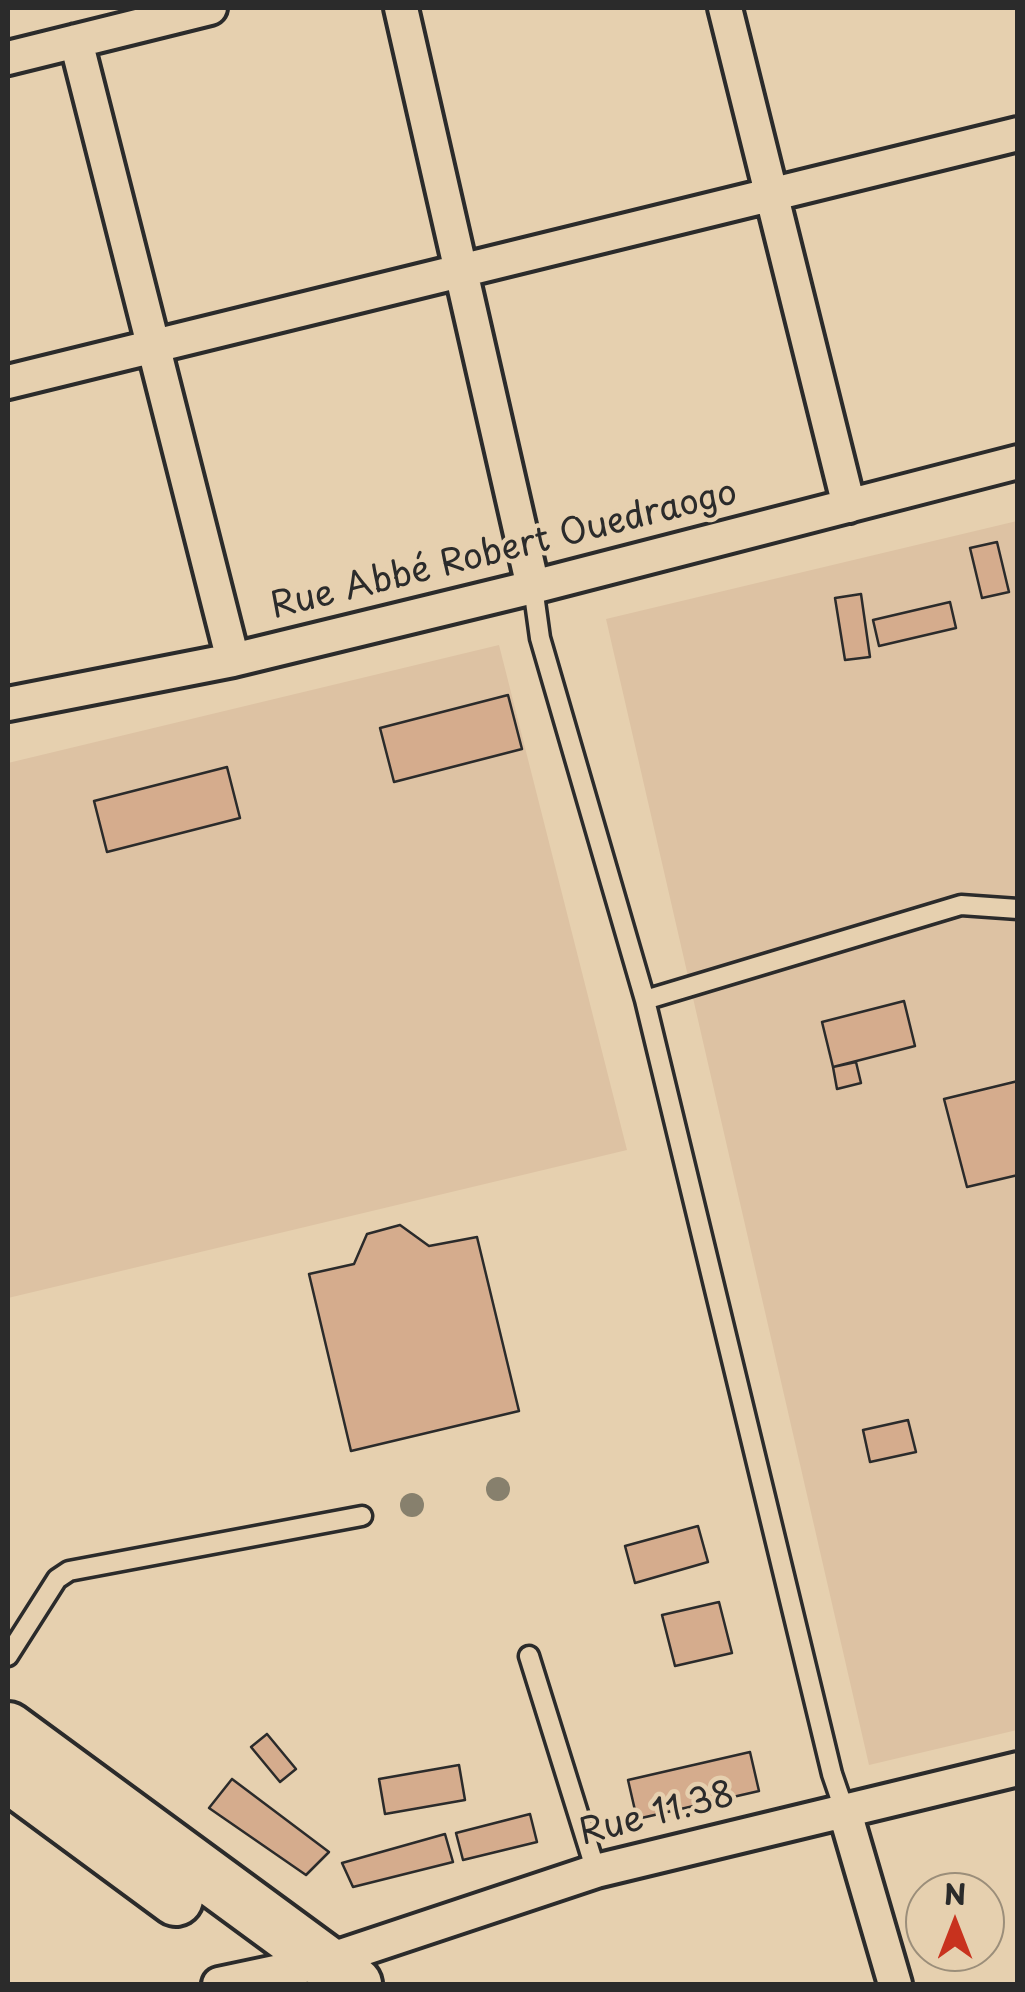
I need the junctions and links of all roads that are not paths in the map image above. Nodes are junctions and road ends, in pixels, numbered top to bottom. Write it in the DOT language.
graph roads {
  1 [pos="210,8"];
  2 [pos="401,8"];
  3 [pos="725,8"];
  4 [pos="76,41"];
  5 [pos="8,58"];
  6 [pos="1018,134"];
  7 [pos="770,194"];
  8 [pos="461,269"];
  9 [pos="153,346"];
  10 [pos="8,382"];
  11 [pos="1018,462"];
  12 [pos="849,506"];
  13 [pos="533,587"];
  14 [pos="232,660"];
  15 [pos="8,704"];
  16 [pos="1018,908"];
  17 [pos="645,1000"];
  18 [pos="362,1516"];
  19 [pos="8,1656"];
  20 [pos="529,1656"];
  21 [pos="8,1729"];
  22 [pos="1018,1769"];
  23 [pos="8,1775"];
  24 [pos="844,1809"];
  25 [pos="596,1871"];
  26 [pos="312,1976"];
  27 [pos="219,1984"];
  28 [pos="896,1984"];
  1 -- 4 [label="street"];
  2 -- 8 [label="street"];
  3 -- 7 [label="street"];
  4 -- 5 [label="street"];
  4 -- 9 [label="street"];
  6 -- 7 [label="street"];
  7 -- 8 [label="street"];
  7 -- 12 [label="street"];
  8 -- 9 [label="street"];
  8 -- 13 [label="street"];
  9 -- 10 [label="street"];
  9 -- 14 [label="street"];
  11 -- 12 [label="street, Rue Abbé Robert Ouedraogo"];
  12 -- 13 [label="street, Rue Abbé Robert Ouedraogo"];
  13 -- 14 [label="street, Rue Abbé Robert Ouedraogo"];
  13 -- 17 [label="lane"];
  14 -- 15 [label="street, Rue Abbé Robert Ouedraogo"];
  16 -- 17 [label="lane"];
  17 -- 24 [label="lane"];
  18 -- 19 [label="lane"];
  20 -- 25 [label="lane"];
  21 -- 26 [label="main road"];
  22 -- 24 [label="street, Rue 11.38"];
  23 -- 26 [label="main road"];
  24 -- 25 [label="street, Rue 11.38"];
  24 -- 28 [label="street"];
  25 -- 26 [label="street, Rue 11.38"];
  26 -- 27 [label="street, Rue 11.38"];
}
